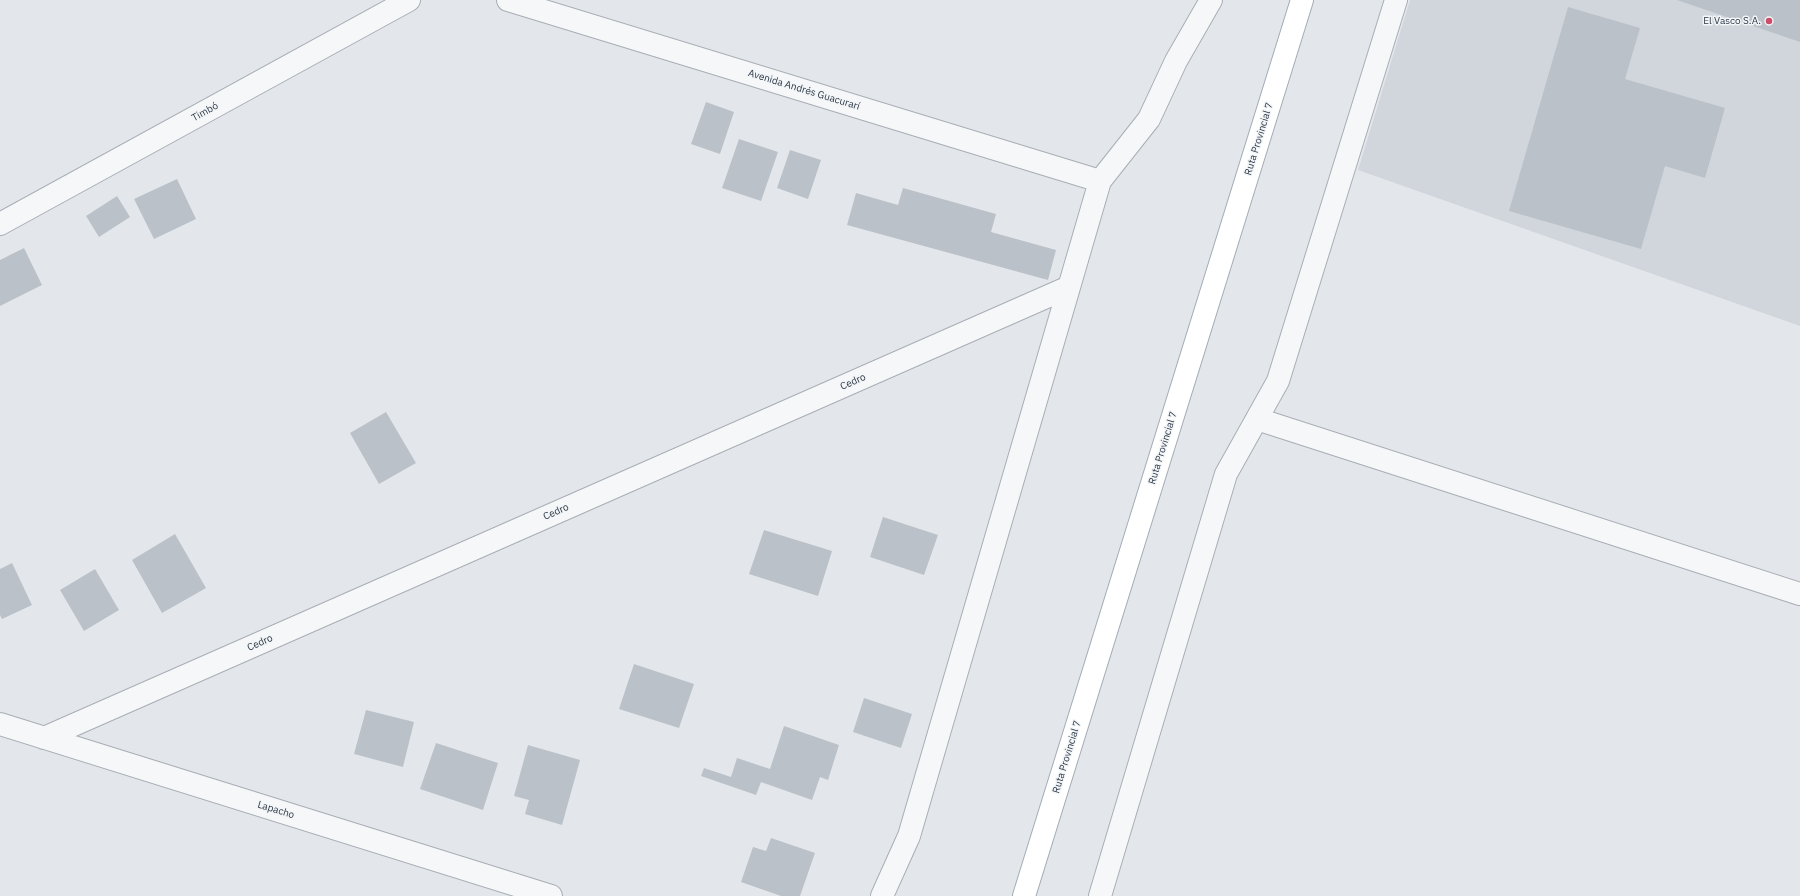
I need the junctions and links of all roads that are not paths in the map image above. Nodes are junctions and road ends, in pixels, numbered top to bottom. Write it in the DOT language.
graph roads {
  1 [pos="409,0"];
  2 [pos="508,0"];
  3 [pos="1212,0"];
  4 [pos="1302,0"];
  5 [pos="1396,0"];
  6 [pos="1100,181"];
  7 [pos="0,224"];
  8 [pos="1069,287"];
  9 [pos="1257,419"];
  10 [pos="1800,594"];
  11 [pos="0,724"];
  12 [pos="44,738"];
  13 [pos="551,896"];
  14 [pos="882,896"];
  15 [pos="1024,896"];
  16 [pos="1100,896"];
  1 -- 7 [label="street, Timbó"];
  2 -- 6 [label="street, Avenida Andrés Guacurarí"];
  3 -- 6 [label="street"];
  4 -- 15 [label="main road, Ruta Provincial 7"];
  5 -- 9 [label="street"];
  6 -- 8 [label="street"];
  8 -- 12 [label="street, Cedro"];
  8 -- 14 [label="street"];
  9 -- 10 [label="street"];
  9 -- 16 [label="street"];
  11 -- 12 [label="street, Lapacho"];
  12 -- 13 [label="street, Lapacho"];
}
